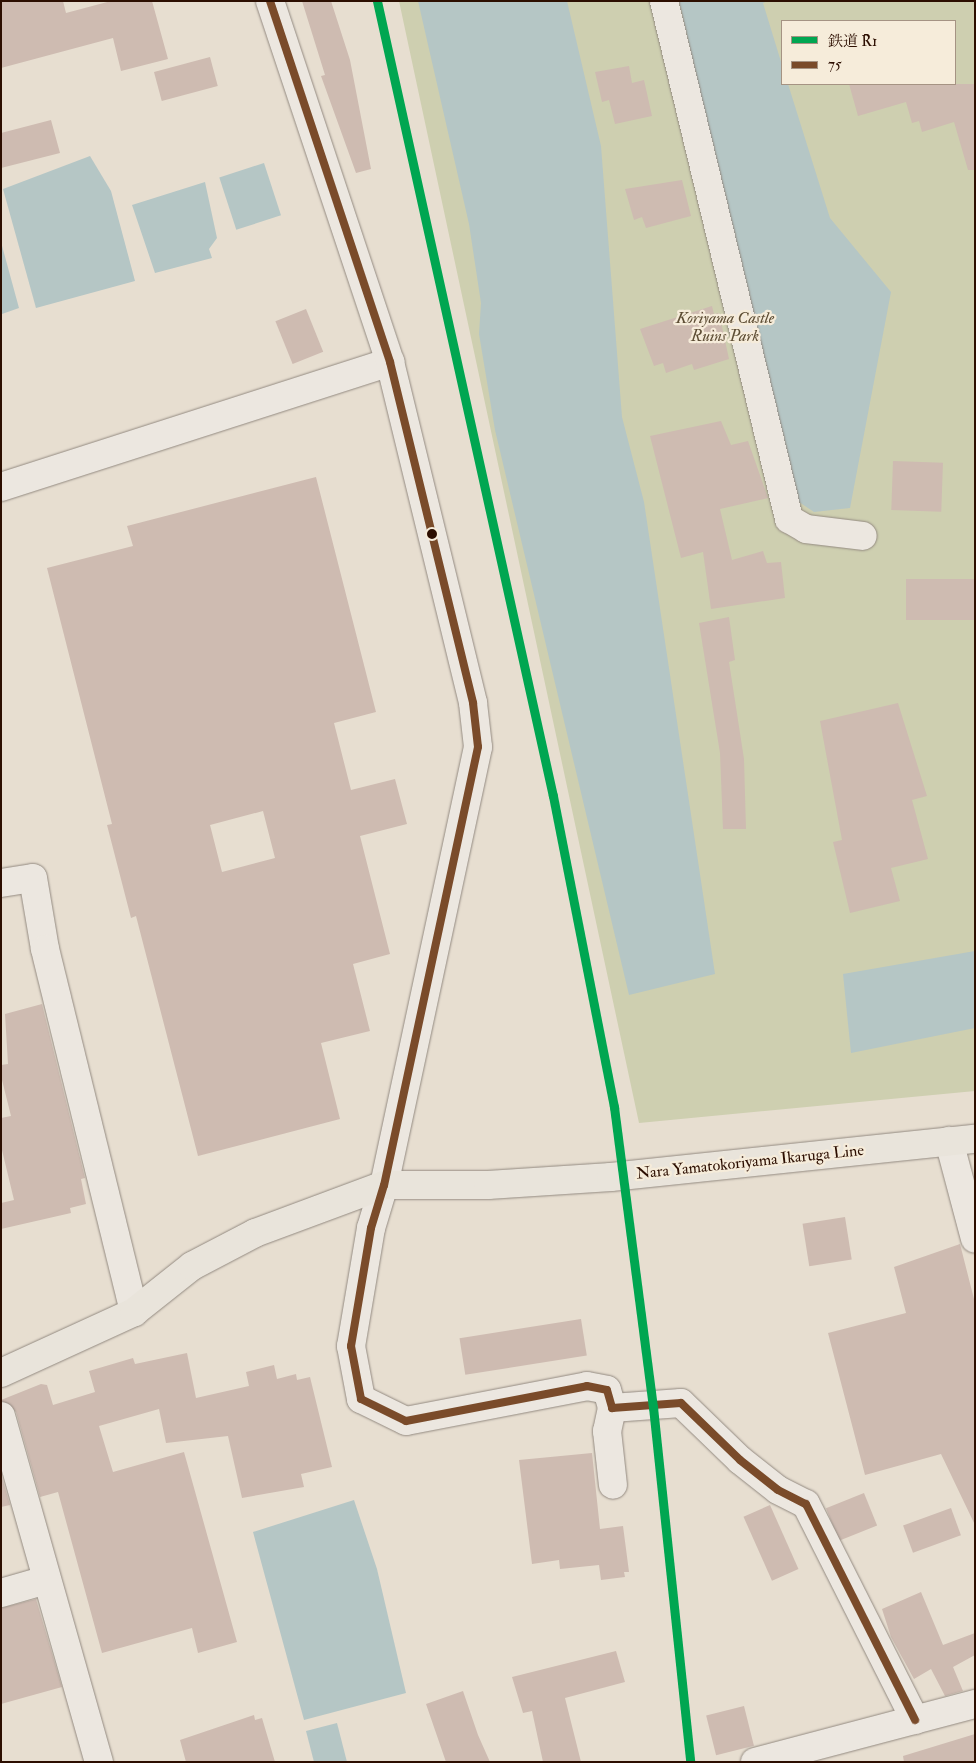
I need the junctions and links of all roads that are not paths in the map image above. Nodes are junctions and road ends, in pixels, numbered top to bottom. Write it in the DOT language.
graph roads {
  1 [pos="270,1"];
  2 [pos="664,1"];
  3 [pos="390,362"];
  4 [pos="1,487"];
  5 [pos="863,536"];
  6 [pos="1,883"];
  7 [pos="962,1140"];
  8 [pos="384,1185"];
  9 [pos="975,1239"];
  10 [pos="134,1312"];
  11 [pos="1,1373"];
  12 [pos="612,1408"];
  13 [pos="1,1416"];
  14 [pos="612,1484"];
  15 [pos="46,1580"];
  16 [pos="1,1593"];
  17 [pos="975,1704"];
  18 [pos="915,1720"];
  19 [pos="99,1762"];
  20 [pos="755,1762"];
  1 -- 3 [label="street"];
  2 -- 5 [label="street"];
  3 -- 4 [label="street"];
  3 -- 8 [label="street"];
  6 -- 10 [label="street"];
  7 -- 8 [label="main road, Nara Yamatokoriyama Ikaruga Line"];
  7 -- 9 [label="street"];
  8 -- 10 [label="main road, Nara Yamatokoriyama Ikaruga Line"];
  8 -- 12 [label="street"];
  10 -- 11 [label="main road, Nara Yamatokoriyama Ikaruga Line"];
  12 -- 14 [label="street"];
  12 -- 18 [label="street"];
  13 -- 15 [label="street"];
  15 -- 16 [label="street"];
  15 -- 19 [label="street"];
  17 -- 18 [label="street"];
  18 -- 20 [label="street"];
}
